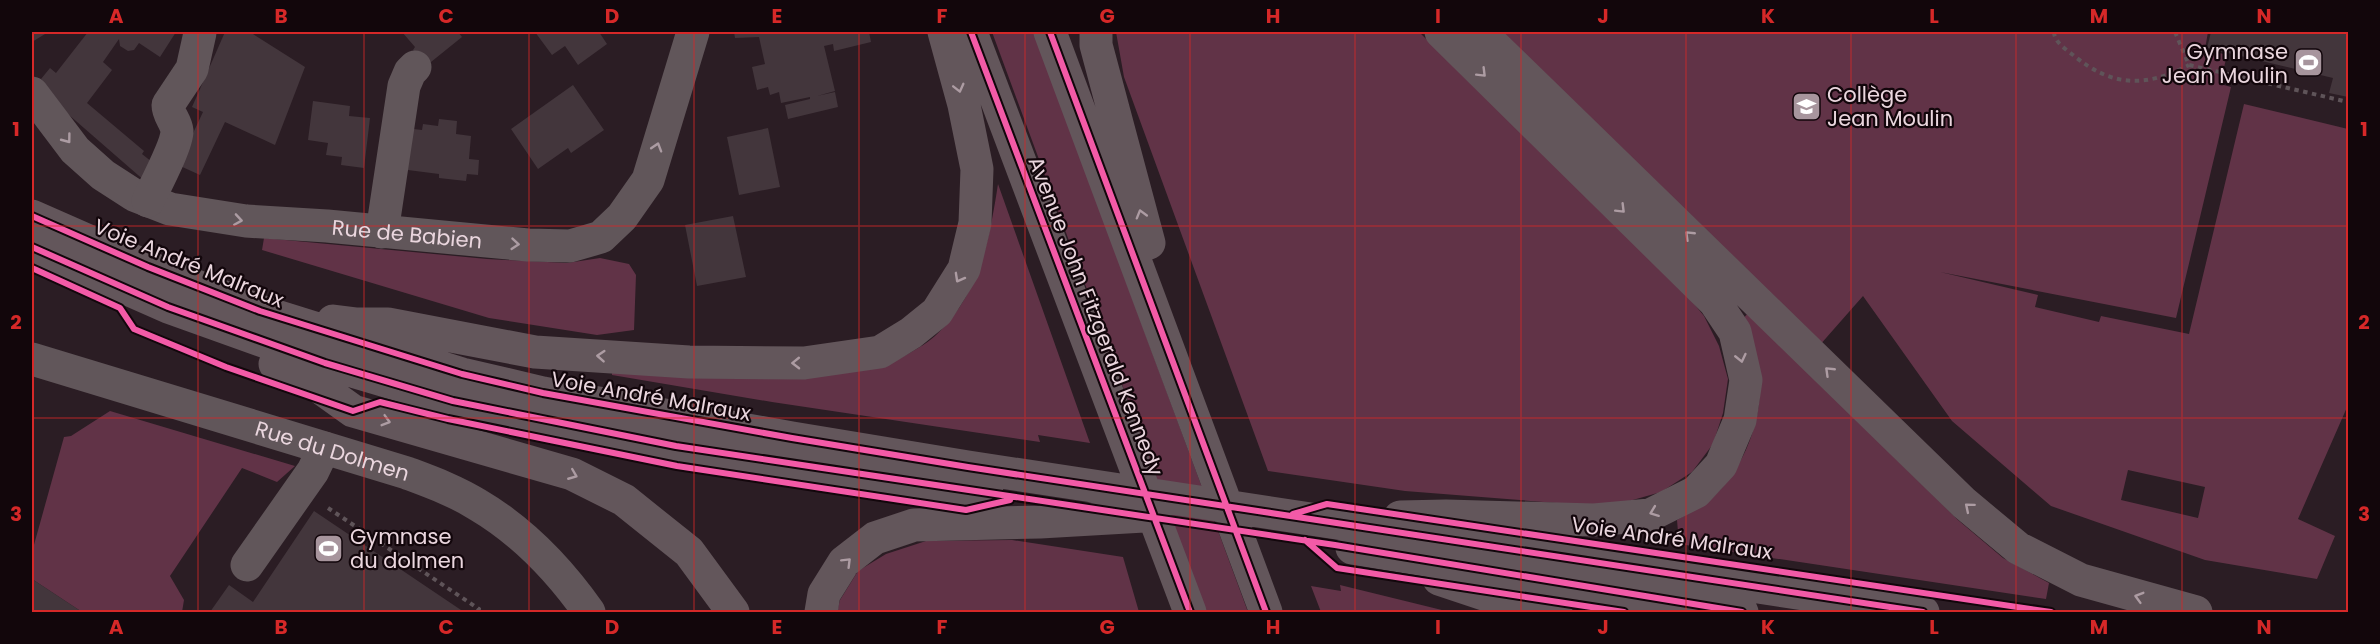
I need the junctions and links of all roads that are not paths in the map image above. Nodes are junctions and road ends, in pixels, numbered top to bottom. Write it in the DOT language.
graph roads {
  1 [pos="693,32"];
  2 [pos="944,32"];
  3 [pos="971,32"];
  4 [pos="1050,32"];
  5 [pos="1096,32"];
  6 [pos="1441,32"];
  7 [pos="1480,32"];
  8 [pos="200,33"];
  9 [pos="415,67"];
  10 [pos="32,93"];
  11 [pos="148,201"];
  12 [pos="32,216"];
  13 [pos="382,232"];
  14 [pos="32,247"];
  15 [pos="168,307"];
  16 [pos="260,311"];
  17 [pos="32,359"];
  18 [pos="1177,374"];
  19 [pos="324,448"];
  20 [pos="967,478"];
  21 [pos="1144,516"];
  22 [pos="1334,533"];
  23 [pos="247,565"];
  24 [pos="1174,571"];
  25 [pos="590,612"];
  26 [pos="733,612"];
  27 [pos="821,612"];
  28 [pos="1179,612"];
  29 [pos="1190,612"];
  30 [pos="1266,612"];
  31 [pos="1556,612"];
  32 [pos="1742,612"];
  33 [pos="1923,612"];
  34 [pos="2196,612"];
  13 -- 1 [label="street, Rue de Babien, one-way"];
  2 -- 16 [label="main road, one-way"];
  3 -- 24 [label="main road, Avenue John Fitzgerald Kennedy"];
  4 -- 18 [label="main road"];
  18 -- 5 [label="main road, one-way"];
  6 -- 22 [label="main road, one-way"];
  34 -- 7 [label="main road, one-way"];
  8 -- 11 [label="street"];
  9 -- 13 [label="street"];
  10 -- 11 [label="street, Rue de Babien, one-way"];
  11 -- 13 [label="street, Rue de Babien, one-way"];
  12 -- 16 [label="main road, Voie André Malraux"];
  14 -- 15 [label="main road, Voie André Malraux"];
  15 -- 20 [label="main road, Voie André Malraux"];
  15 -- 26 [label="main road, one-way"];
  16 -- 20 [label="main road, Voie André Malraux"];
  17 -- 19 [label="street, Rue du Dolmen"];
  18 -- 30 [label="main road"];
  19 -- 23 [label="street"];
  19 -- 25 [label="street, Rue du Dolmen"];
  20 -- 21 [label="main road, Voie André Malraux"];
  20 -- 22 [label="main road, Voie André Malraux"];
  21 -- 22 [label="main road, Voie André Malraux"];
  27 -- 21 [label="main road, one-way"];
  22 -- 31 [label="main road"];
  22 -- 32 [label="main road, Voie André Malraux"];
  22 -- 33 [label="main road, Voie André Malraux"];
  24 -- 28 [label="main road"];
  24 -- 29 [label="main road, Avenue John Fitzgerald Kennedy"];
}
